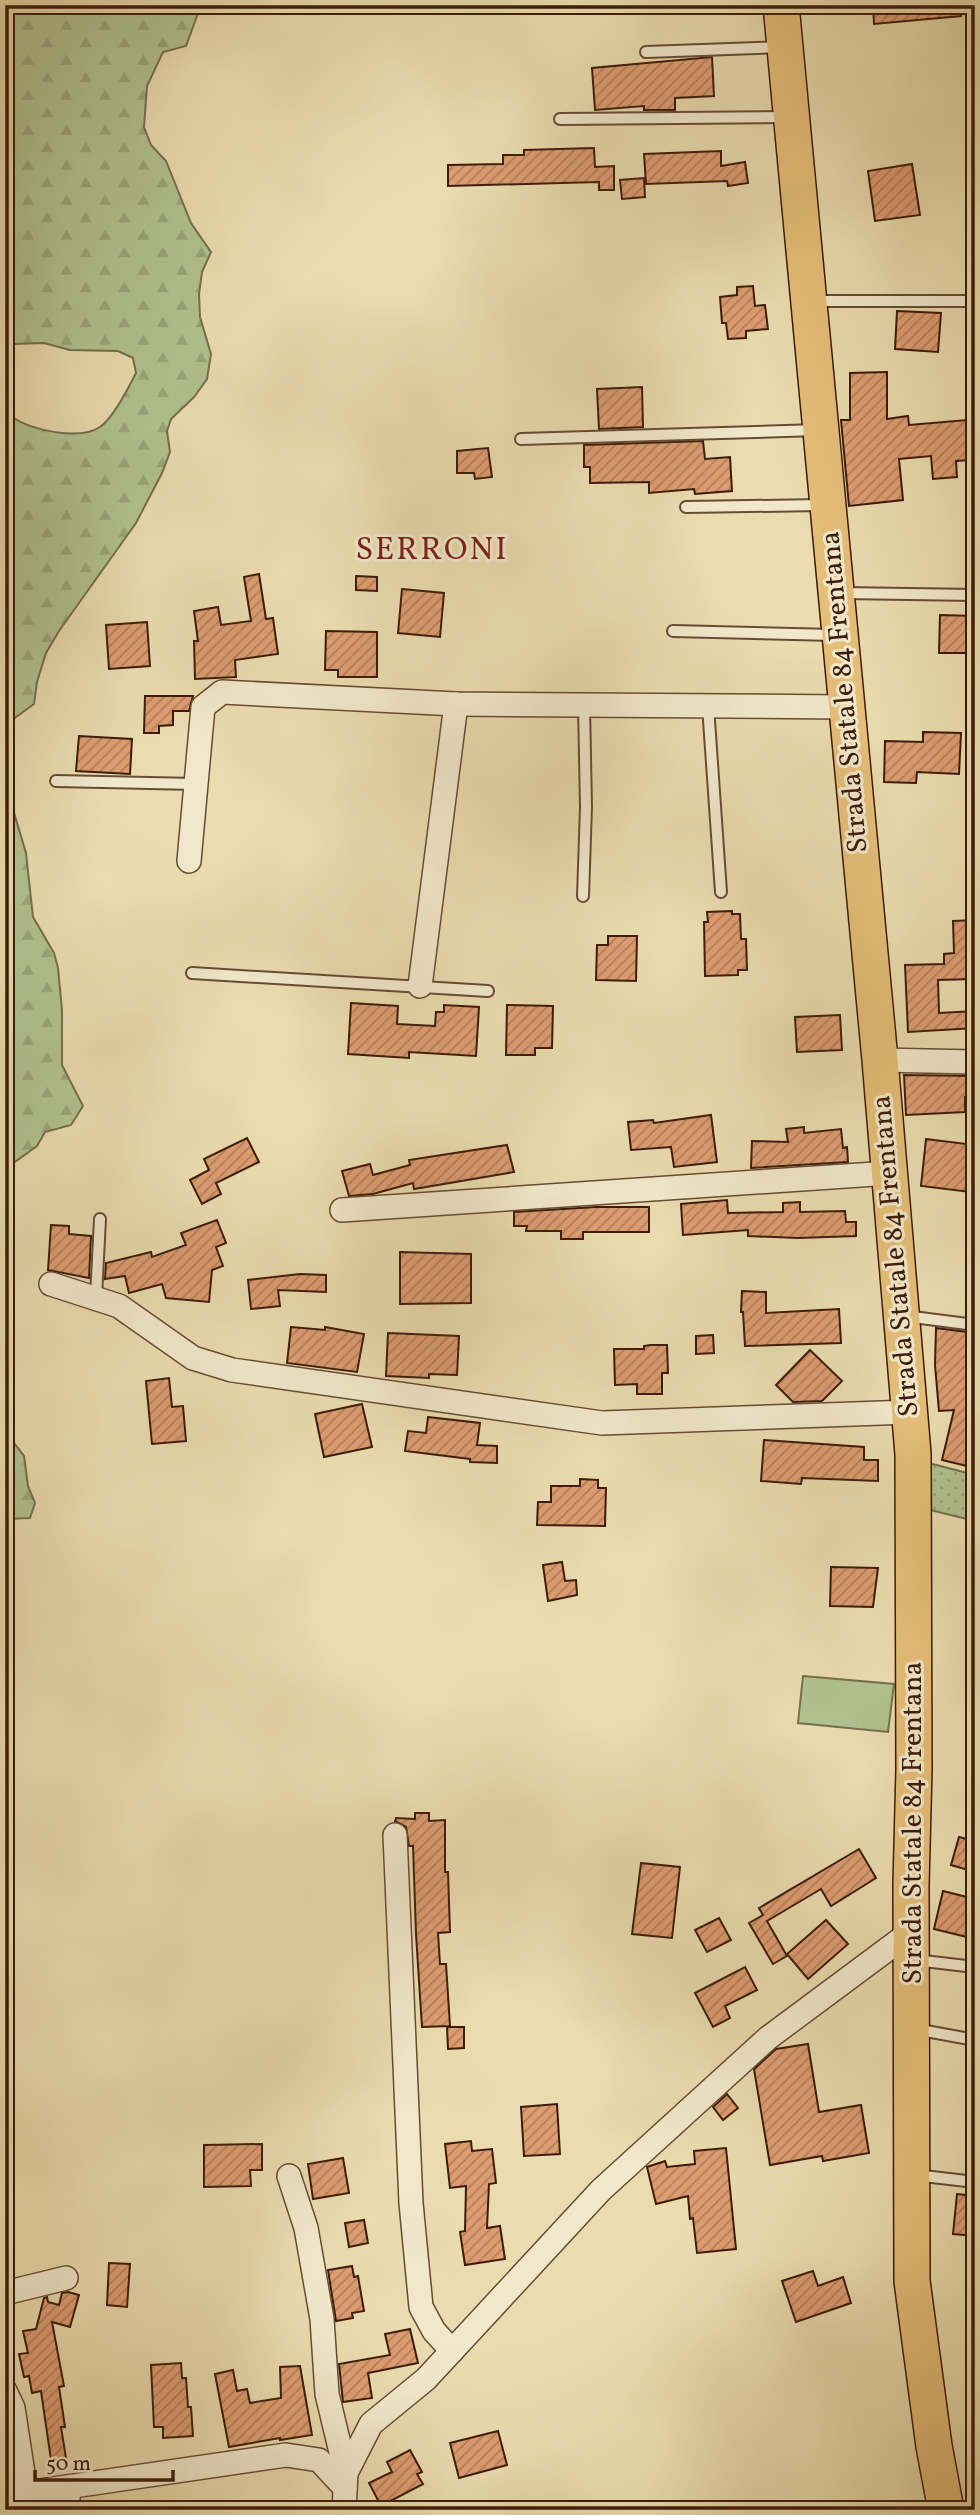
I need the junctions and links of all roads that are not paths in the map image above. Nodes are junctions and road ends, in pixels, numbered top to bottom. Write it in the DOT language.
graph roads {
  1 [pos="781,5"];
  2 [pos="785,47"];
  3 [pos="646,51"];
  4 [pos="792,117"];
  5 [pos="560,119"];
  6 [pos="809,301"];
  7 [pos="975,301"];
  8 [pos="821,430"];
  9 [pos="521,439"];
  10 [pos="828,505"];
  11 [pos="686,508"];
  12 [pos="836,593"];
  13 [pos="975,595"];
  14 [pos="673,631"];
  15 [pos="840,635"];
  16 [pos="456,704"];
  17 [pos="584,705"];
  18 [pos="708,706"];
  19 [pos="847,707"];
  20 [pos="56,782"];
  21 [pos="196,785"];
  22 [pos="189,861"];
  23 [pos="720,892"];
  24 [pos="583,896"];
  25 [pos="192,973"];
  26 [pos="421,986"];
  27 [pos="488,990"];
  28 [pos="880,1060"];
  29 [pos="975,1062"];
  30 [pos="890,1173"];
  31 [pos="342,1210"];
  32 [pos="100,1219"];
  33 [pos="51,1284"];
  34 [pos="96,1297"];
  35 [pos="902,1315"];
  36 [pos="975,1325"];
  37 [pos="910,1412"];
  38 [pos="395,1835"];
  39 [pos="912,1945"];
  40 [pos="975,1967"];
  41 [pos="912,2028"];
  42 [pos="975,2040"];
  43 [pos="911,2175"];
  44 [pos="289,2176"];
  45 [pos="975,2182"];
  46 [pos="66,2278"];
  47 [pos="5,2293"];
  48 [pos="452,2351"];
  49 [pos="5,2391"];
  50 [pos="69,2487"];
  51 [pos="345,2490"];
  52 [pos="15,2494"];
  53 [pos="67,2510"];
  54 [pos="946,2510"];
  1 -- 2 [label="main road, Strada Statale 84 Frentana"];
  2 -- 3 [label="lane"];
  2 -- 4 [label="main road, Strada Statale 84 Frentana"];
  4 -- 5 [label="lane"];
  4 -- 6 [label="main road, Strada Statale 84 Frentana"];
  6 -- 7 [label="lane"];
  6 -- 8 [label="main road, Strada Statale 84 Frentana"];
  8 -- 9 [label="lane"];
  8 -- 10 [label="main road, Strada Statale 84 Frentana"];
  10 -- 11 [label="lane"];
  10 -- 12 [label="main road, Strada Statale 84 Frentana"];
  12 -- 13 [label="lane"];
  12 -- 15 [label="main road, Strada Statale 84 Frentana"];
  14 -- 15 [label="lane"];
  15 -- 19 [label="main road, Strada Statale 84 Frentana"];
  16 -- 17 [label="street"];
  16 -- 21 [label="street"];
  16 -- 26 [label="street"];
  17 -- 18 [label="street"];
  17 -- 24 [label="lane"];
  18 -- 19 [label="street"];
  18 -- 23 [label="lane"];
  19 -- 28 [label="main road, Strada Statale 84 Frentana"];
  20 -- 21 [label="lane"];
  21 -- 22 [label="street"];
  25 -- 26 [label="lane"];
  26 -- 27 [label="lane"];
  28 -- 29 [label="street"];
  28 -- 30 [label="main road, Strada Statale 84 Frentana"];
  30 -- 31 [label="street"];
  30 -- 35 [label="main road, Strada Statale 84 Frentana"];
  32 -- 34 [label="lane"];
  33 -- 34 [label="street"];
  34 -- 37 [label="street"];
  35 -- 36 [label="lane"];
  35 -- 37 [label="main road, Strada Statale 84 Frentana"];
  37 -- 39 [label="main road, Strada Statale 84 Frentana"];
  38 -- 48 [label="street"];
  39 -- 40 [label="lane"];
  39 -- 41 [label="main road, Strada Statale 84 Frentana"];
  39 -- 48 [label="street"];
  41 -- 42 [label="lane"];
  41 -- 43 [label="main road, Strada Statale 84 Frentana"];
  43 -- 45 [label="lane"];
  43 -- 54 [label="main road, Strada Statale 84 Frentana"];
  44 -- 51 [label="street"];
  46 -- 47 [label="street"];
  48 -- 51 [label="street"];
  49 -- 52 [label="street"];
  50 -- 51 [label="street"];
  50 -- 52 [label="street"];
  50 -- 53 [label="street"];
}
